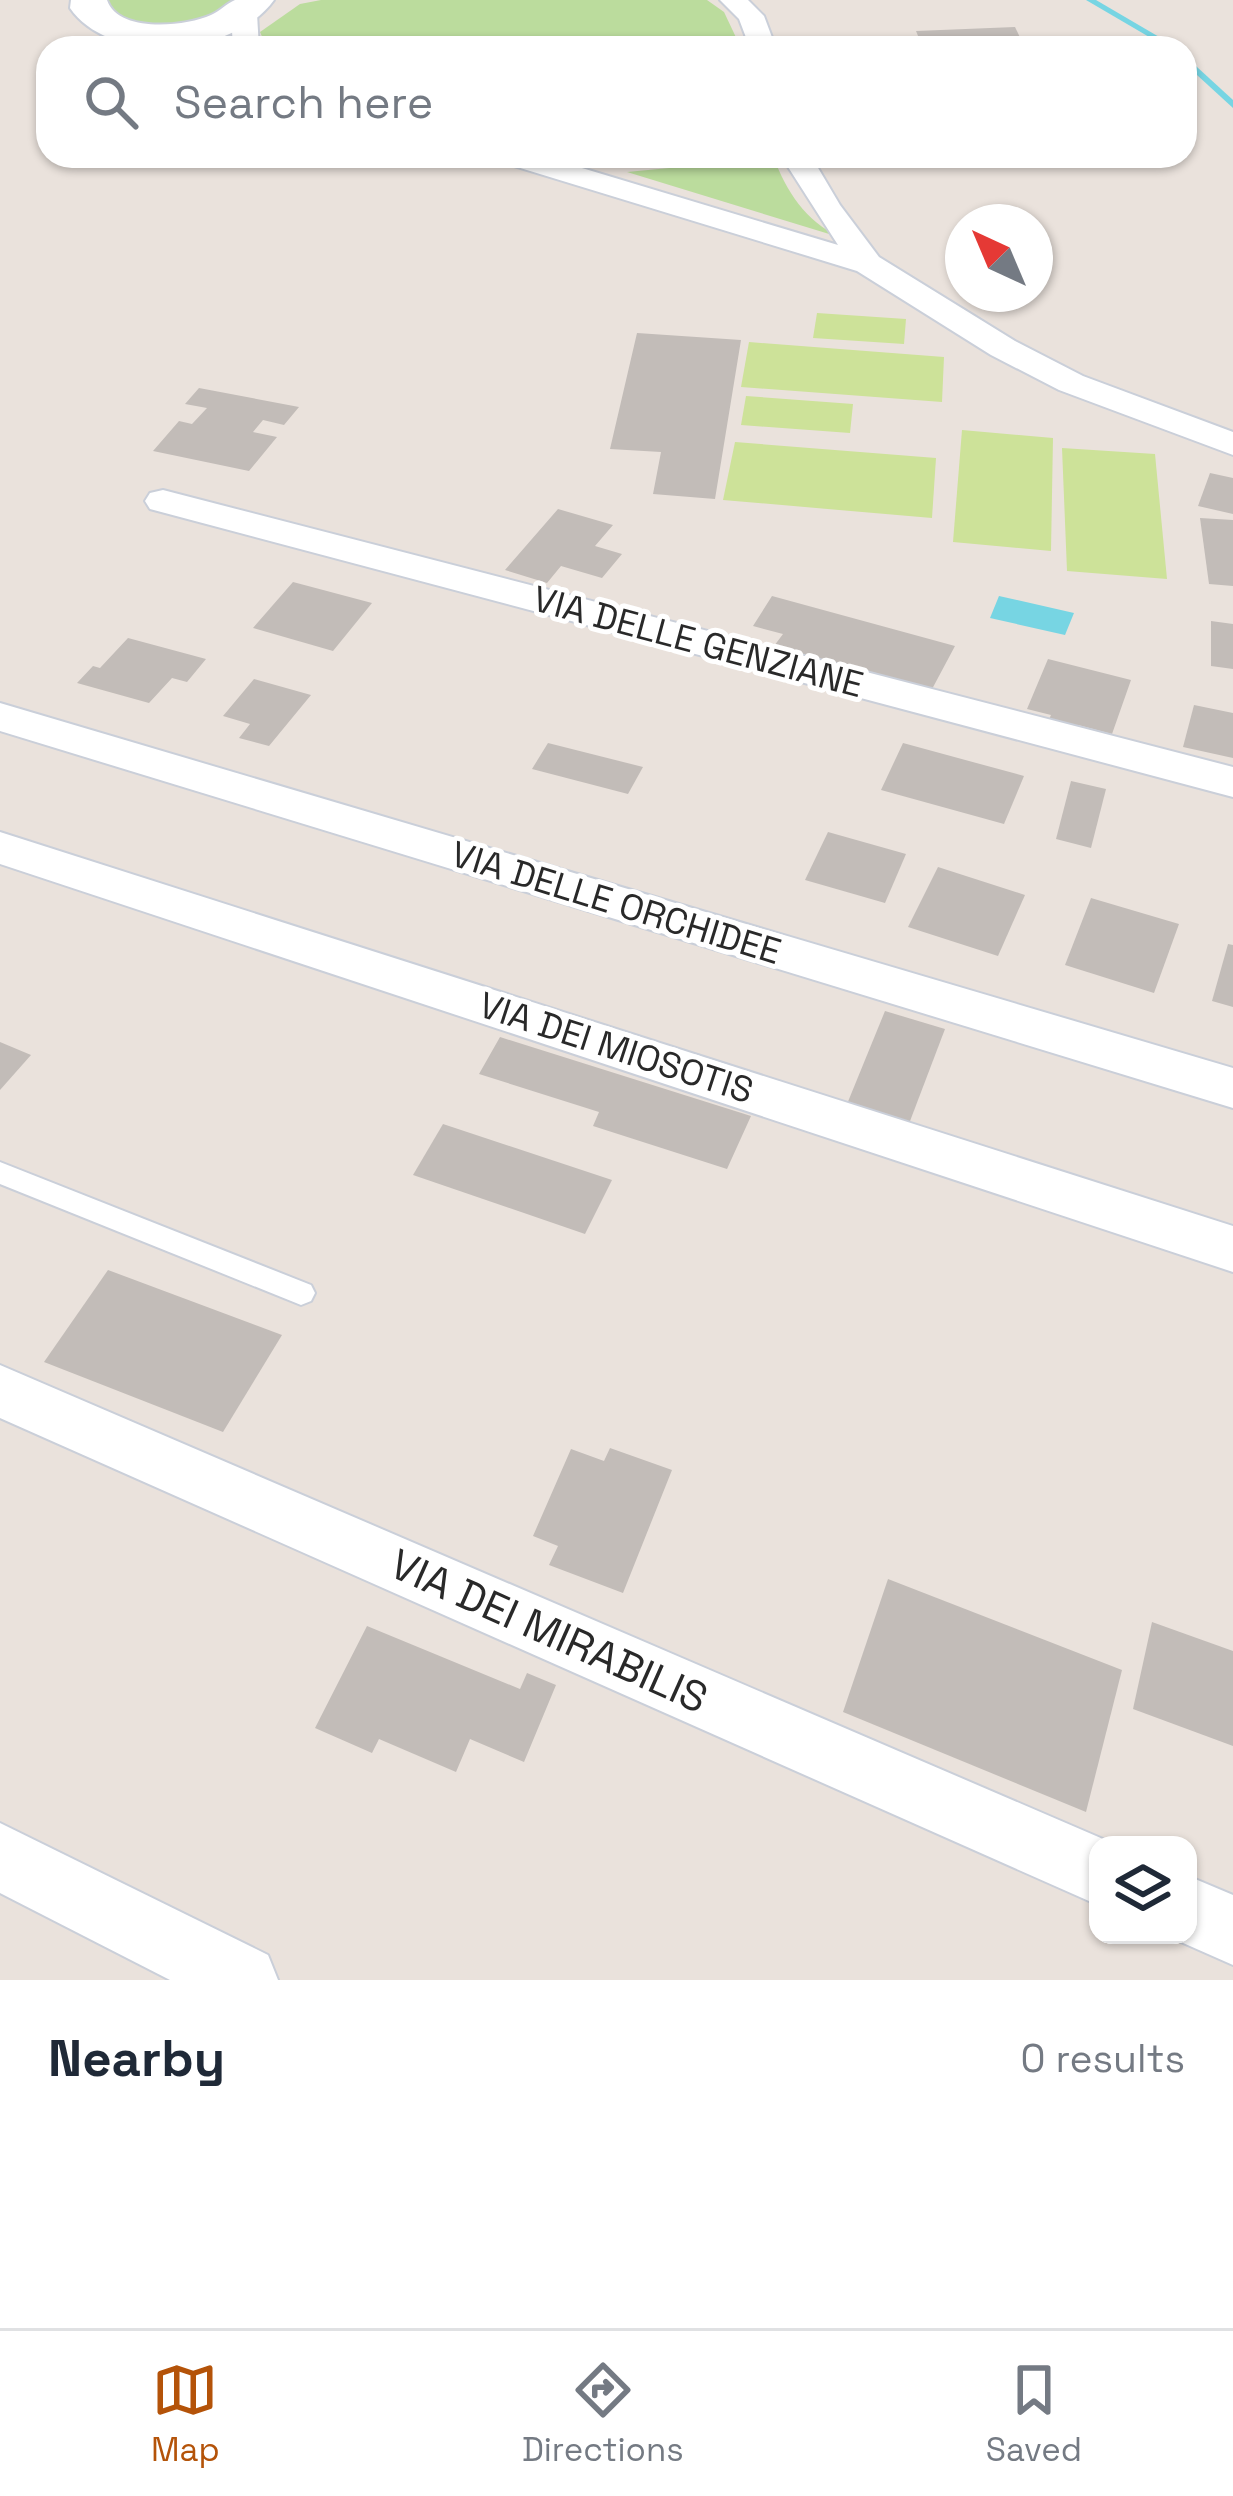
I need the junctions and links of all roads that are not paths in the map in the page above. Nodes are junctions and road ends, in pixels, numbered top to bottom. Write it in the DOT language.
graph roads {
  1 [pos="298,0"];
  2 [pos="733,0"];
  3 [pos="84,6"];
  4 [pos="249,21"];
  5 [pos="133,36"];
  6 [pos="759,36"];
  7 [pos="551,168"];
  8 [pos="803,168"];
  9 [pos="868,264"];
  10 [pos="1233,444"];
  11 [pos="163,501"];
  12 [pos="0,717"];
  13 [pos="1233,782"];
  14 [pos="0,848"];
  15 [pos="1233,1088"];
  16 [pos="0,1173"];
  17 [pos="1233,1249"];
  18 [pos="301,1294"];
  19 [pos="0,1391"];
  20 [pos="0,1856"];
  21 [pos="1089,1867"];
  22 [pos="1197,1914"];
  23 [pos="1233,1930"];
  24 [pos="243,1980"];
  1 -- 4 [label="main road"];
  2 -- 6 [label="street"];
  3 -- 4 [label="main road"];
  3 -- 5 [label="street"];
  7 -- 9 [label="street"];
  8 -- 9 [label="street"];
  9 -- 10 [label="street"];
  11 -- 13 [label="street, VIA DELLE GENZIANE"];
  12 -- 15 [label="street, VIA DELLE ORCHIDEE"];
  14 -- 17 [label="street, VIA DEI MIOSOTIS"];
  16 -- 18 [label="lane"];
  19 -- 21 [label="street, VIA DEI MIRABILIS"];
  20 -- 24 [label="street"];
  22 -- 23 [label="street"];
}
